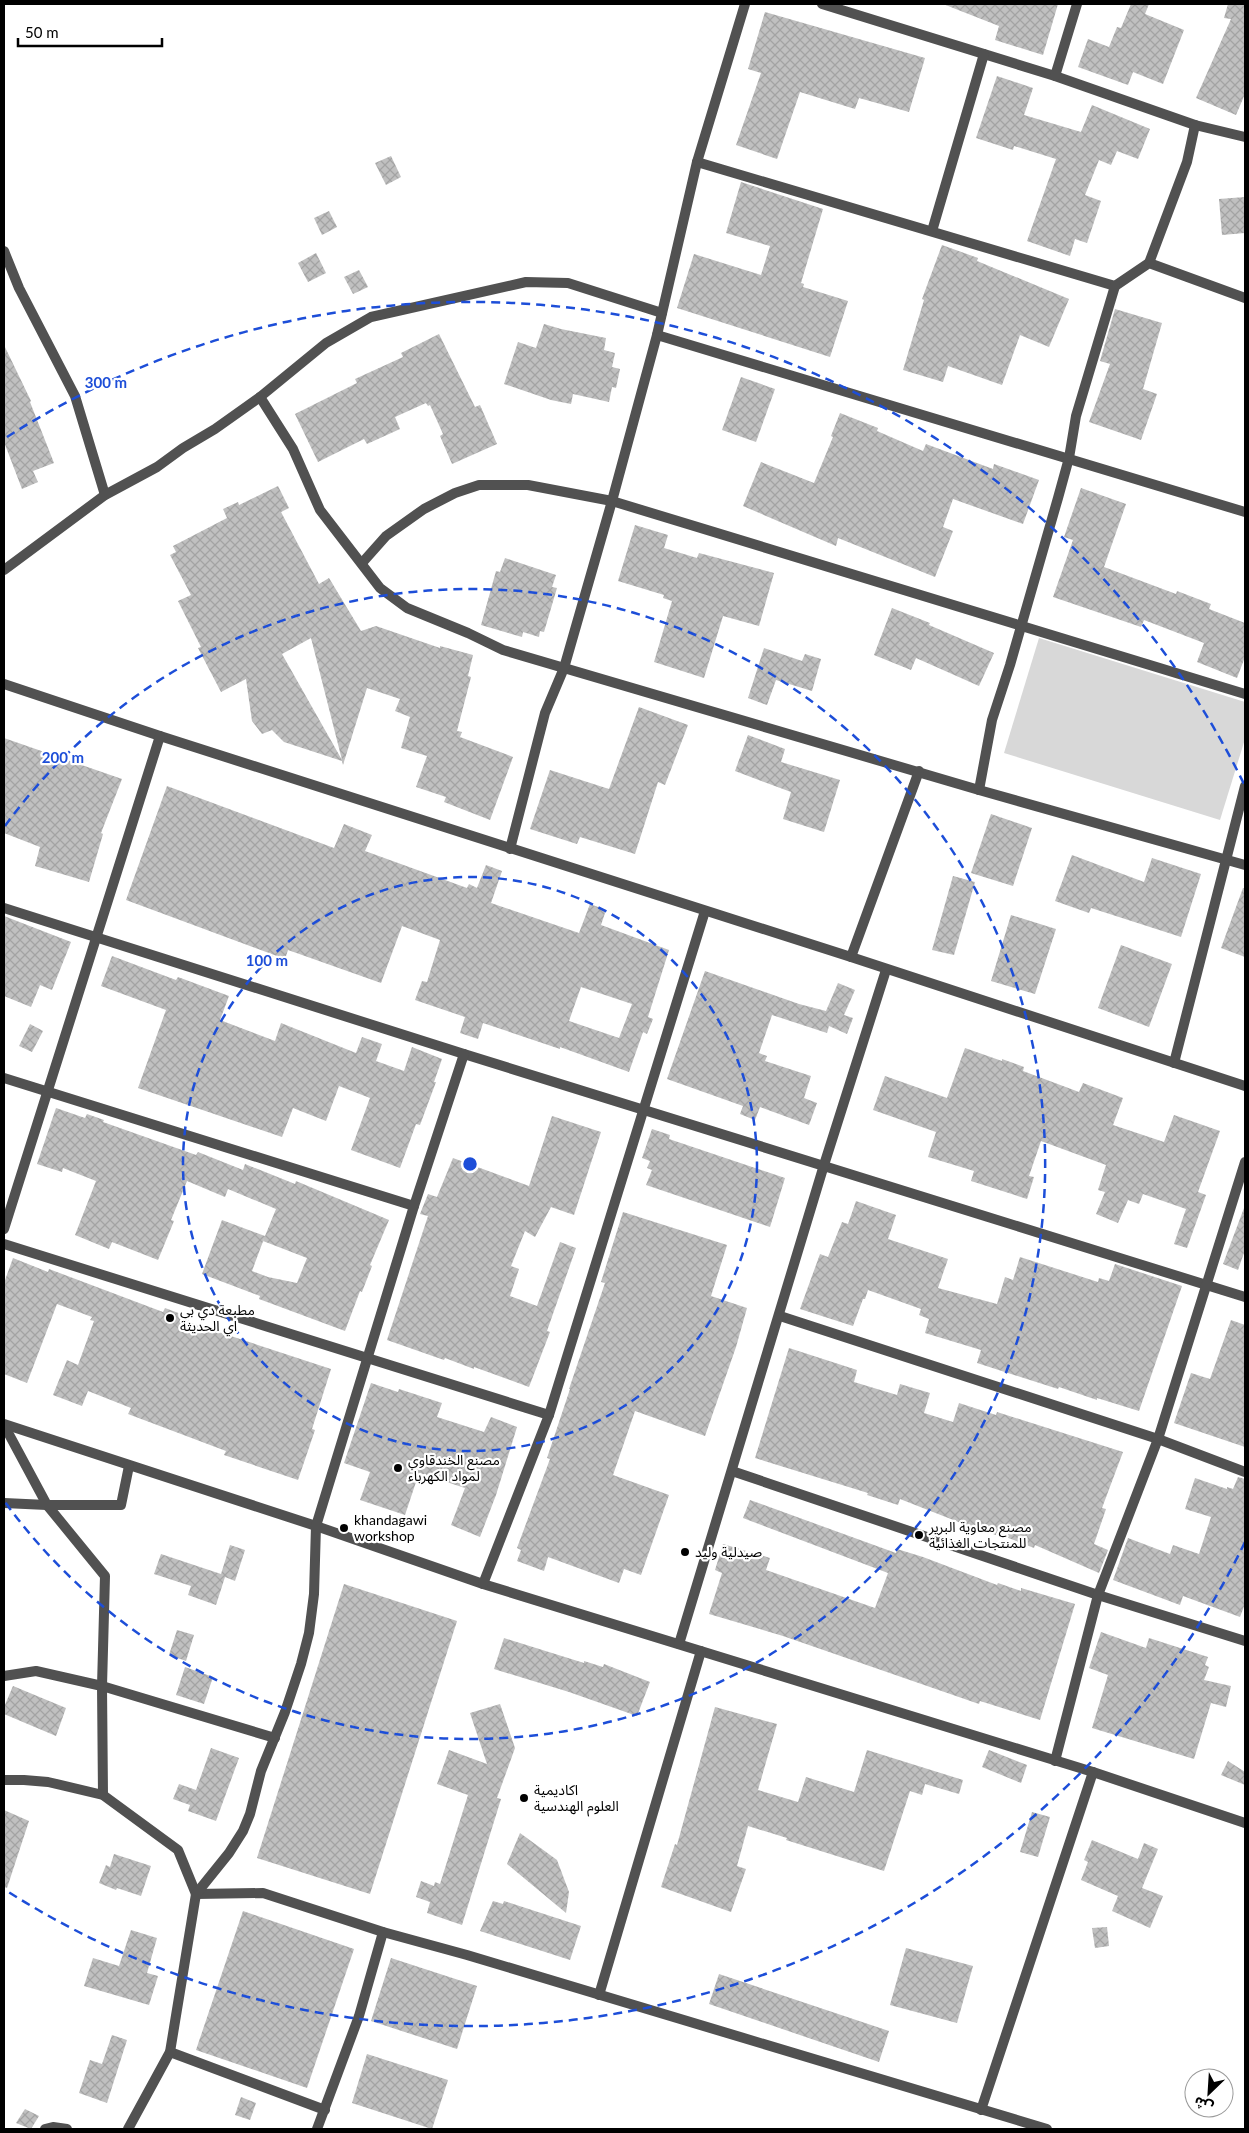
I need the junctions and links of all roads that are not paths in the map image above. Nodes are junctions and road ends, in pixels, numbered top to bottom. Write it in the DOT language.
graph roads {
  1 [pos="745,4"];
  2 [pos="822,4"];
  3 [pos="1077,4"];
  4 [pos="984,54"];
  5 [pos="1055,76"];
  6 [pos="1195,125"];
  7 [pos="1245,137"];
  8 [pos="697,162"];
  9 [pos="932,231"];
  10 [pos="4,251"];
  11 [pos="1149,263"];
  12 [pos="1115,286"];
  13 [pos="1245,298"];
  14 [pos="662,312"];
  15 [pos="657,335"];
  16 [pos="260,397"];
  17 [pos="1069,458"];
  18 [pos="104,495"];
  19 [pos="612,501"];
  20 [pos="1245,512"];
  21 [pos="362,563"];
  22 [pos="4,570"];
  23 [pos="1022,626"];
  24 [pos="564,668"];
  25 [pos="4,684"];
  26 [pos="1245,694"];
  27 [pos="160,736"];
  28 [pos="919,771"];
  29 [pos="1245,786"];
  30 [pos="979,790"];
  31 [pos="510,849"];
  32 [pos="1226,859"];
  33 [pos="1245,865"];
  34 [pos="4,908"];
  35 [pos="705,911"];
  36 [pos="97,938"];
  37 [pos="851,957"];
  38 [pos="886,970"];
  39 [pos="464,1054"];
  40 [pos="1174,1063"];
  41 [pos="4,1078"];
  42 [pos="1245,1086"];
  43 [pos="46,1093"];
  44 [pos="644,1109"];
  45 [pos="1245,1162"];
  46 [pos="824,1165"];
  47 [pos="414,1206"];
  48 [pos="4,1229"];
  49 [pos="4,1244"];
  50 [pos="1207,1285"];
  51 [pos="1245,1297"];
  52 [pos="780,1316"];
  53 [pos="368,1359"];
  54 [pos="549,1415"];
  55 [pos="4,1424"];
  56 [pos="1158,1439"];
  57 [pos="129,1466"];
  58 [pos="732,1471"];
  59 [pos="1245,1472"];
  60 [pos="4,1502"];
  61 [pos="47,1505"];
  62 [pos="316,1526"];
  63 [pos="483,1584"];
  64 [pos="1098,1595"];
  65 [pos="1245,1641"];
  66 [pos="679,1644"];
  67 [pos="701,1651"];
  68 [pos="4,1676"];
  69 [pos="102,1686"];
  70 [pos="275,1738"];
  71 [pos="1055,1761"];
  72 [pos="1093,1772"];
  73 [pos="4,1780"];
  74 [pos="103,1796"];
  75 [pos="1245,1823"];
  76 [pos="196,1894"];
  77 [pos="383,1932"];
  78 [pos="600,1994"];
  79 [pos="170,2052"];
  80 [pos="325,2110"];
  81 [pos="982,2110"];
  82 [pos="125,2128"];
  83 [pos="45,2129"];
  84 [pos="67,2129"];
  85 [pos="317,2129"];
  86 [pos="1047,2129"];
  1 -- 8 [label="street"];
  2 -- 4 [label="street"];
  3 -- 5 [label="street"];
  4 -- 5 [label="street"];
  4 -- 9 [label="street"];
  5 -- 6 [label="street"];
  6 -- 7 [label="street"];
  6 -- 11 [label="street"];
  8 -- 9 [label="street"];
  8 -- 14 [label="street"];
  9 -- 12 [label="street"];
  10 -- 18 [label="street"];
  11 -- 12 [label="street"];
  11 -- 13 [label="street"];
  12 -- 17 [label="street"];
  14 -- 15 [label="street"];
  14 -- 16 [label="street"];
  15 -- 17 [label="street"];
  15 -- 19 [label="street"];
  16 -- 18 [label="street"];
  16 -- 21 [label="street"];
  17 -- 20 [label="street"];
  17 -- 23 [label="street"];
  18 -- 22 [label="street"];
  19 -- 21 [label="street"];
  19 -- 23 [label="street"];
  19 -- 24 [label="street"];
  21 -- 24 [label="street"];
  23 -- 26 [label="street"];
  23 -- 30 [label="street"];
  24 -- 28 [label="street"];
  24 -- 31 [label="street"];
  25 -- 27 [label="street"];
  27 -- 31 [label="street"];
  27 -- 36 [label="street"];
  28 -- 30 [label="street"];
  28 -- 37 [label="street"];
  29 -- 32 [label="street"];
  30 -- 32 [label="street"];
  31 -- 35 [label="street"];
  32 -- 33 [label="street"];
  32 -- 40 [label="street"];
  34 -- 36 [label="street"];
  35 -- 37 [label="street"];
  35 -- 44 [label="street"];
  36 -- 39 [label="street"];
  36 -- 43 [label="street"];
  37 -- 38 [label="street"];
  38 -- 40 [label="street"];
  38 -- 46 [label="street"];
  39 -- 44 [label="street"];
  39 -- 47 [label="street"];
  40 -- 42 [label="street"];
  41 -- 43 [label="street"];
  43 -- 47 [label="street"];
  43 -- 48 [label="street"];
  44 -- 46 [label="street"];
  44 -- 54 [label="street"];
  45 -- 50 [label="street"];
  46 -- 50 [label="street"];
  46 -- 52 [label="street"];
  47 -- 53 [label="street"];
  49 -- 53 [label="street"];
  50 -- 51 [label="street"];
  50 -- 56 [label="street"];
  52 -- 56 [label="street"];
  52 -- 58 [label="street"];
  53 -- 54 [label="street"];
  53 -- 62 [label="street"];
  54 -- 63 [label="street"];
  55 -- 57 [label="street"];
  55 -- 61 [label="street"];
  56 -- 59 [label="street"];
  56 -- 64 [label="street"];
  57 -- 61 [label="street"];
  57 -- 62 [label="street"];
  58 -- 64 [label="street"];
  58 -- 66 [label="street"];
  60 -- 61 [label="street"];
  61 -- 69 [label="street"];
  62 -- 63 [label="street"];
  62 -- 70 [label="street"];
  63 -- 66 [label="street"];
  64 -- 65 [label="street"];
  64 -- 71 [label="street"];
  66 -- 67 [label="street"];
  67 -- 71 [label="street"];
  67 -- 78 [label="street"];
  68 -- 69 [label="street"];
  69 -- 70 [label="street"];
  69 -- 74 [label="street"];
  70 -- 76 [label="street"];
  71 -- 72 [label="street"];
  72 -- 75 [label="street"];
  72 -- 81 [label="street"];
  73 -- 74 [label="street"];
  74 -- 76 [label="street"];
  76 -- 77 [label="street"];
  76 -- 79 [label="street"];
  77 -- 78 [label="street"];
  77 -- 80 [label="street"];
  78 -- 81 [label="street"];
  79 -- 80 [label="street"];
  79 -- 82 [label="street"];
  80 -- 85 [label="street"];
  81 -- 86 [label="street"];
  83 -- 84 [label="street"];
}
